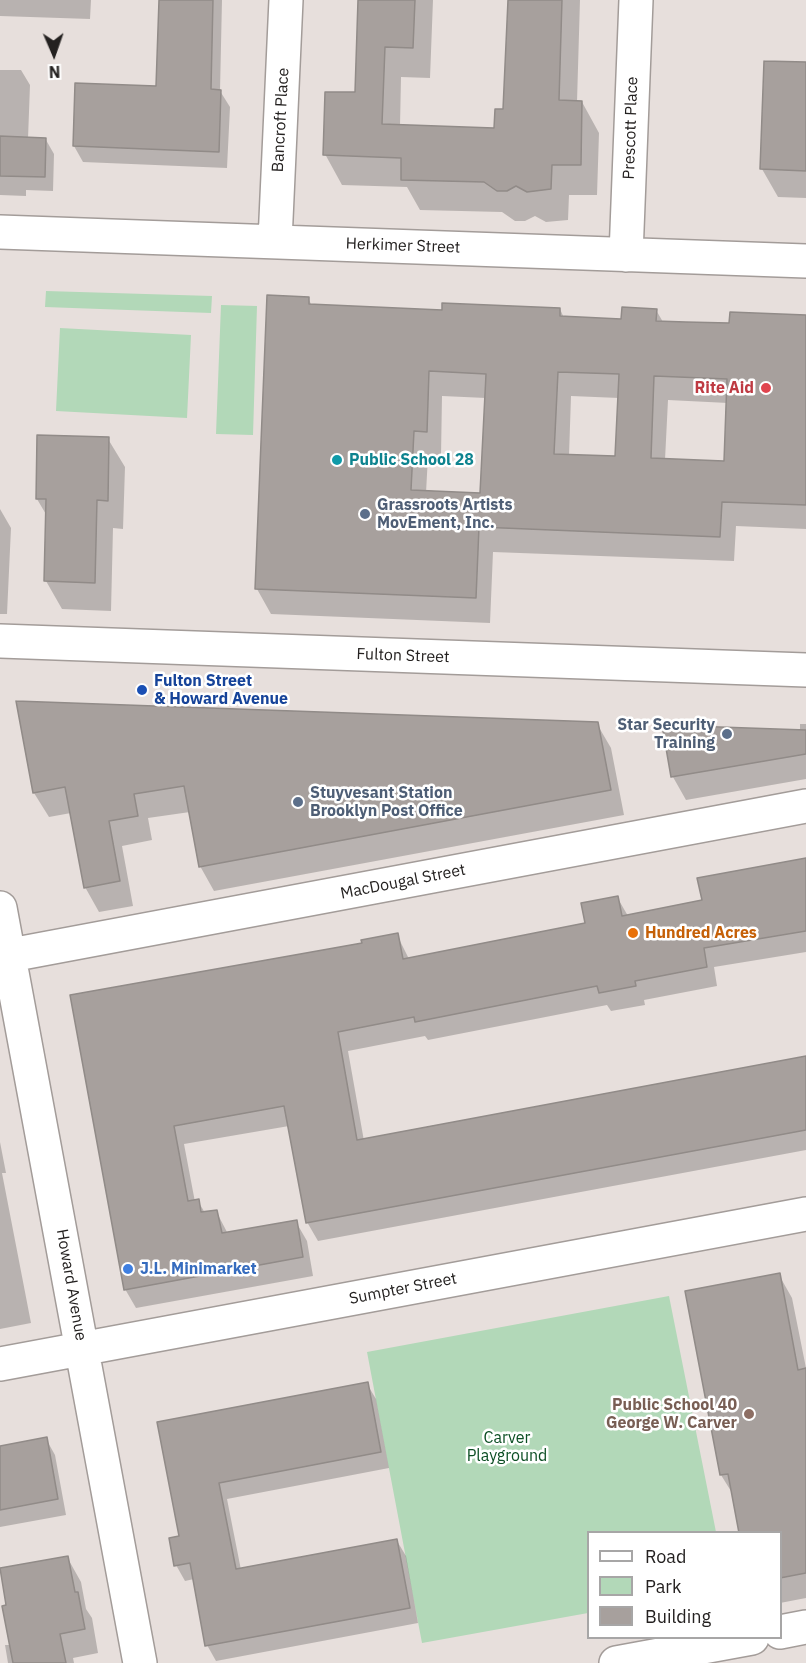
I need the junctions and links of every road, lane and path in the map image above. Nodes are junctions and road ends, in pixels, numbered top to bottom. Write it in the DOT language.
graph roads {
  1 [pos="286,0"];
  2 [pos="636,0"];
  3 [pos="0,232"];
  4 [pos="275,241"];
  5 [pos="626,255"];
  6 [pos="806,261"];
  7 [pos="0,641"];
  8 [pos="806,670"];
  9 [pos="806,806"];
  10 [pos="0,908"];
  11 [pos="5,956"];
  12 [pos="806,1214"];
  13 [pos="82,1349"];
  14 [pos="0,1364"];
  15 [pos="806,1628"];
  16 [pos="782,1632"];
  17 [pos="747,1639"];
  18 [pos="140,1663"];
  19 [pos="616,1663"];
  1 -- 4 [label="street, Bancroft Place"];
  2 -- 5 [label="street, Prescott Place"];
  3 -- 4 [label="street, Herkimer Street"];
  4 -- 5 [label="street, Herkimer Street"];
  5 -- 6 [label="street, Herkimer Street"];
  7 -- 8 [label="street, Fulton Street"];
  9 -- 11 [label="street, MacDougal Street"];
  10 -- 11 [label="street, Howard Avenue"];
  11 -- 13 [label="street, Howard Avenue"];
  12 -- 13 [label="street, Sumpter Street"];
  13 -- 14 [label="street, Sumpter Street"];
  13 -- 18 [label="street, Howard Avenue"];
  15 -- 16 [label="street"];
  17 -- 19 [label="street"];
}
